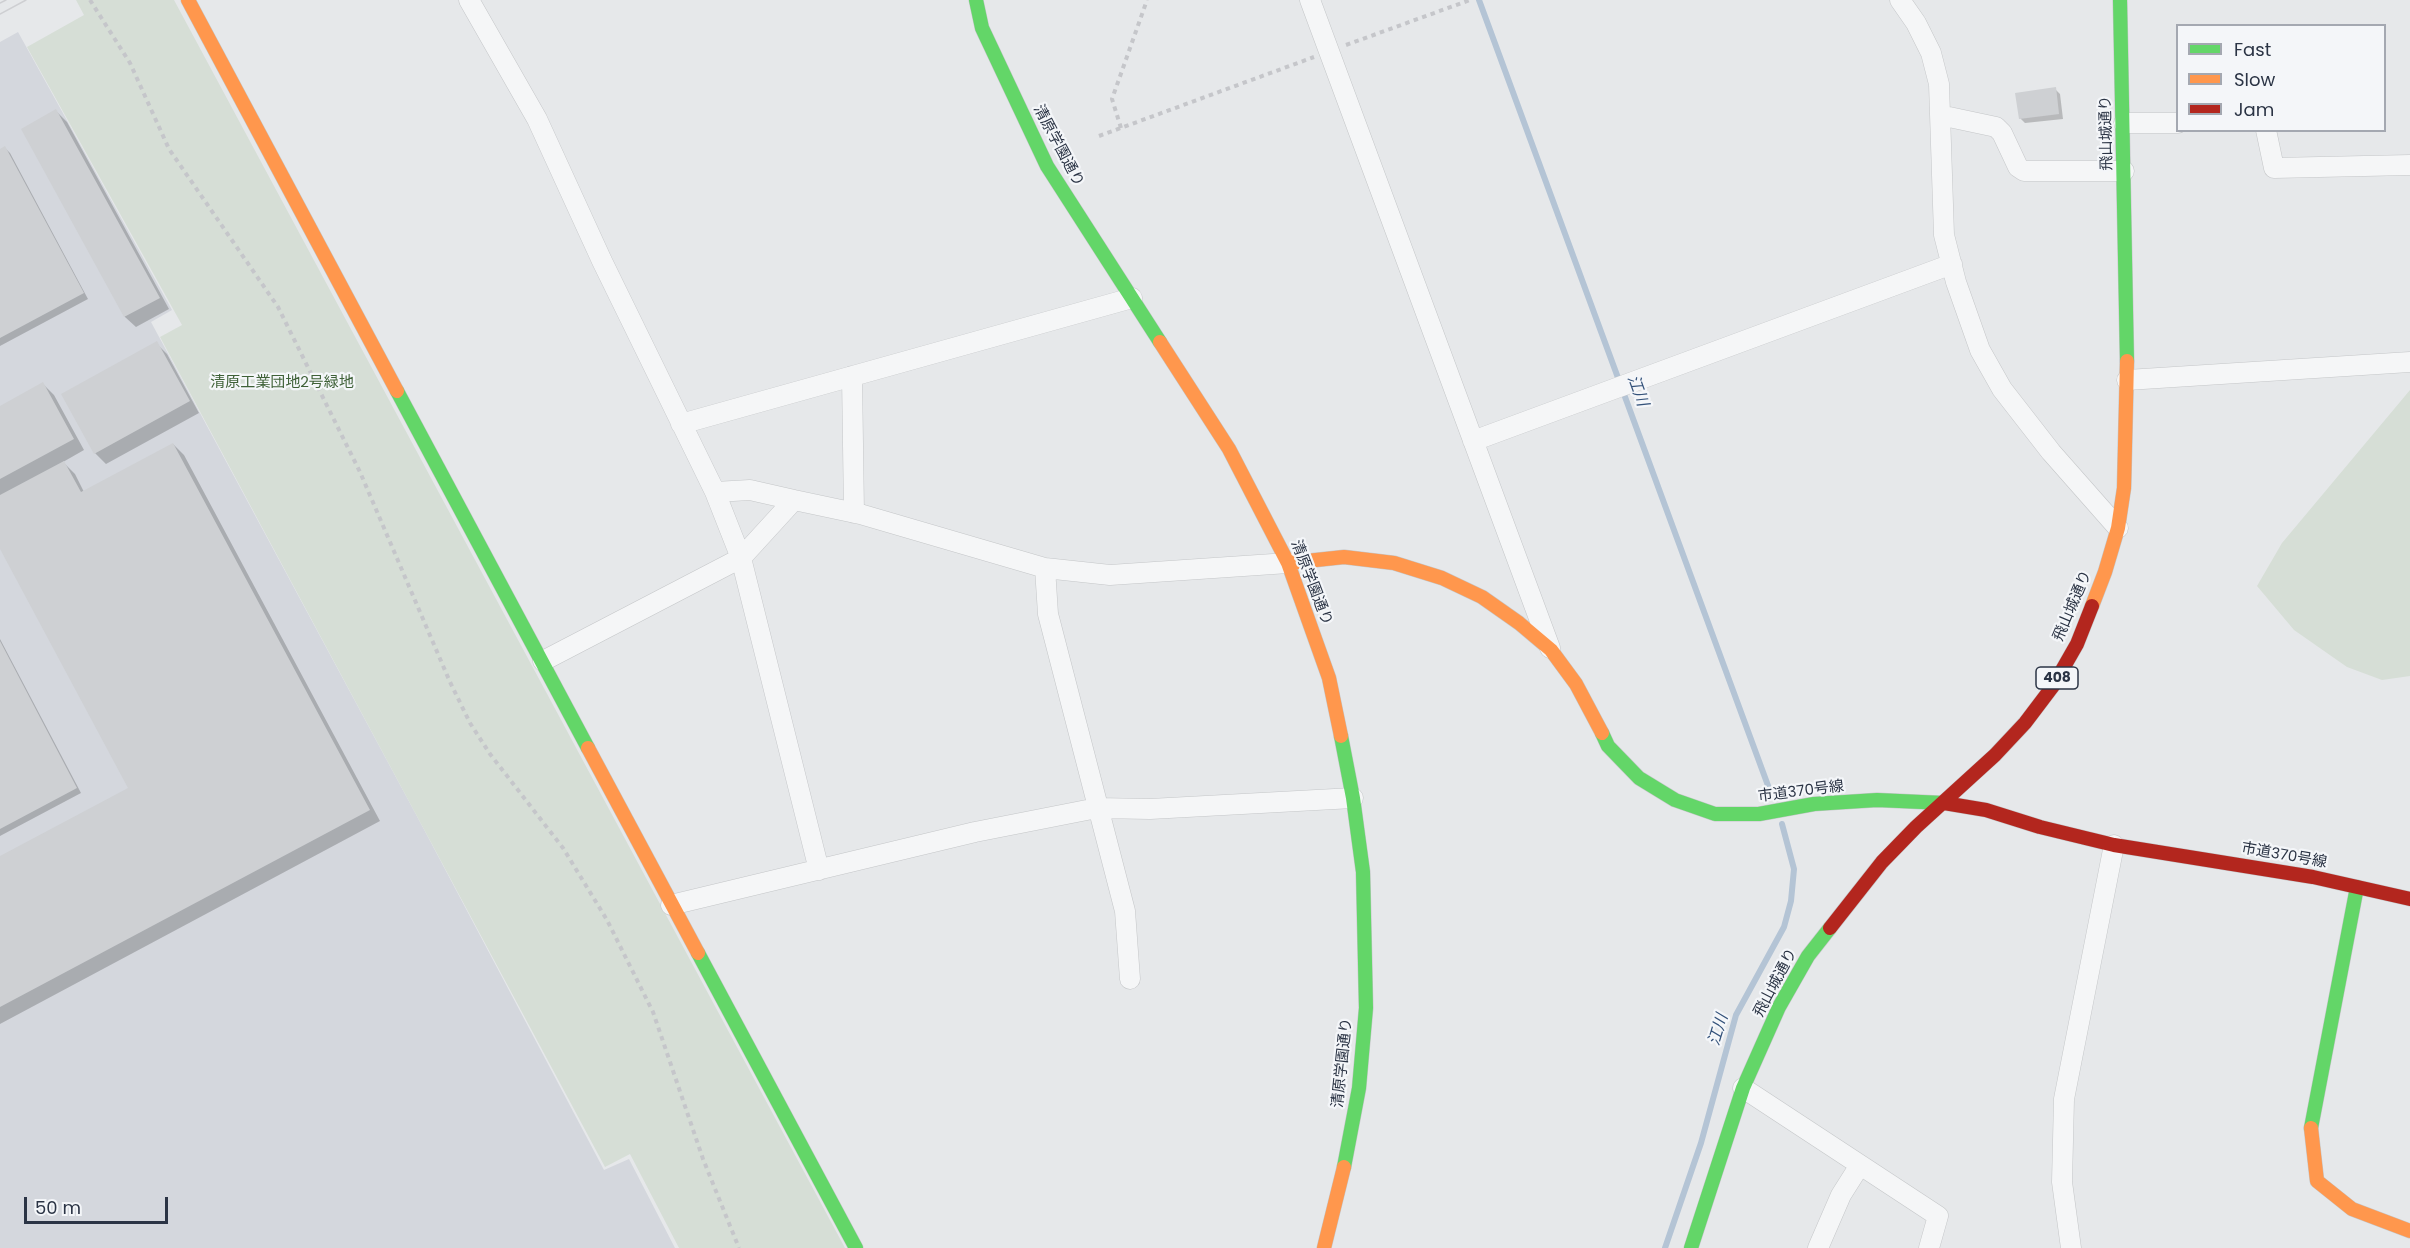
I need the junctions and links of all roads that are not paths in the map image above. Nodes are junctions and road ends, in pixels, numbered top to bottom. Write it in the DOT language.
graph roads {
  1 [pos="188,0"];
  2 [pos="469,0"];
  3 [pos="976,0"];
  4 [pos="1310,0"];
  5 [pos="1899,0"];
  6 [pos="2120,0"];
  7 [pos="1941,118"];
  8 [pos="2124,123"];
  9 [pos="2176,123"];
  10 [pos="2266,132"];
  11 [pos="2410,165"];
  12 [pos="2124,171"];
  13 [pos="1952,264"];
  14 [pos="1132,298"];
  15 [pos="2410,362"];
  16 [pos="852,376"];
  17 [pos="2127,380"];
  18 [pos="681,424"];
  19 [pos="1473,441"];
  20 [pos="715,492"];
  21 [pos="794,500"];
  22 [pos="854,513"];
  23 [pos="2118,528"];
  24 [pos="741,558"];
  25 [pos="1288,563"];
  26 [pos="1045,568"];
  27 [pos="1551,650"];
  28 [pos="543,661"];
  29 [pos="1353,798"];
  30 [pos="1944,803"];
  31 [pos="1097,808"];
  32 [pos="2114,845"];
  33 [pos="819,870"];
  34 [pos="2357,886"];
  35 [pos="2410,899"];
  36 [pos="671,905"];
  37 [pos="1130,979"];
  38 [pos="1743,1088"];
  39 [pos="1860,1165"];
  40 [pos="2410,1231"];
  41 [pos="856,1248"];
  42 [pos="1324,1248"];
  43 [pos="1691,1248"];
  44 [pos="1818,1248"];
  45 [pos="1929,1248"];
  46 [pos="2070,1248"];
  1 -- 28 [label="main road"];
  2 -- 18 [label="street"];
  3 -- 14 [label="main road, 清原学園通り"];
  4 -- 19 [label="street"];
  5 -- 7 [label="street"];
  6 -- 8 [label="main road, 飛山城通り / 408"];
  7 -- 12 [label="street"];
  7 -- 13 [label="street"];
  8 -- 9 [label="street"];
  8 -- 12 [label="main road, 飛山城通り / 408"];
  10 -- 11 [label="street"];
  12 -- 17 [label="main road, 飛山城通り / 408"];
  13 -- 19 [label="street"];
  13 -- 23 [label="street"];
  14 -- 16 [label="street"];
  14 -- 25 [label="main road, 清原学園通り"];
  15 -- 17 [label="street"];
  16 -- 18 [label="street"];
  16 -- 22 [label="street"];
  17 -- 23 [label="main road, 飛山城通り / 408"];
  18 -- 20 [label="street"];
  19 -- 27 [label="street"];
  20 -- 21 [label="street"];
  20 -- 24 [label="street"];
  21 -- 22 [label="street"];
  21 -- 24 [label="street"];
  22 -- 26 [label="street"];
  23 -- 30 [label="main road, 飛山城通り / 408"];
  24 -- 28 [label="street"];
  24 -- 33 [label="street"];
  25 -- 26 [label="street"];
  25 -- 27 [label="main road, 市道370号線"];
  25 -- 29 [label="main road, 清原学園通り"];
  26 -- 31 [label="street"];
  27 -- 30 [label="main road, 市道370号線"];
  28 -- 36 [label="main road"];
  29 -- 31 [label="street"];
  29 -- 42 [label="main road, 清原学園通り"];
  30 -- 32 [label="main road, 市道370号線"];
  30 -- 38 [label="main road, 飛山城通り / 408"];
  31 -- 33 [label="street"];
  31 -- 37 [label="street"];
  32 -- 34 [label="main road, 市道370号線"];
  32 -- 46 [label="street"];
  33 -- 36 [label="street"];
  34 -- 35 [label="main road, 市道370号線"];
  34 -- 40 [label="main road"];
  36 -- 41 [label="main road"];
  38 -- 39 [label="street"];
  38 -- 43 [label="main road, 飛山城通り / 408"];
  39 -- 44 [label="street"];
  39 -- 45 [label="street"];
}
